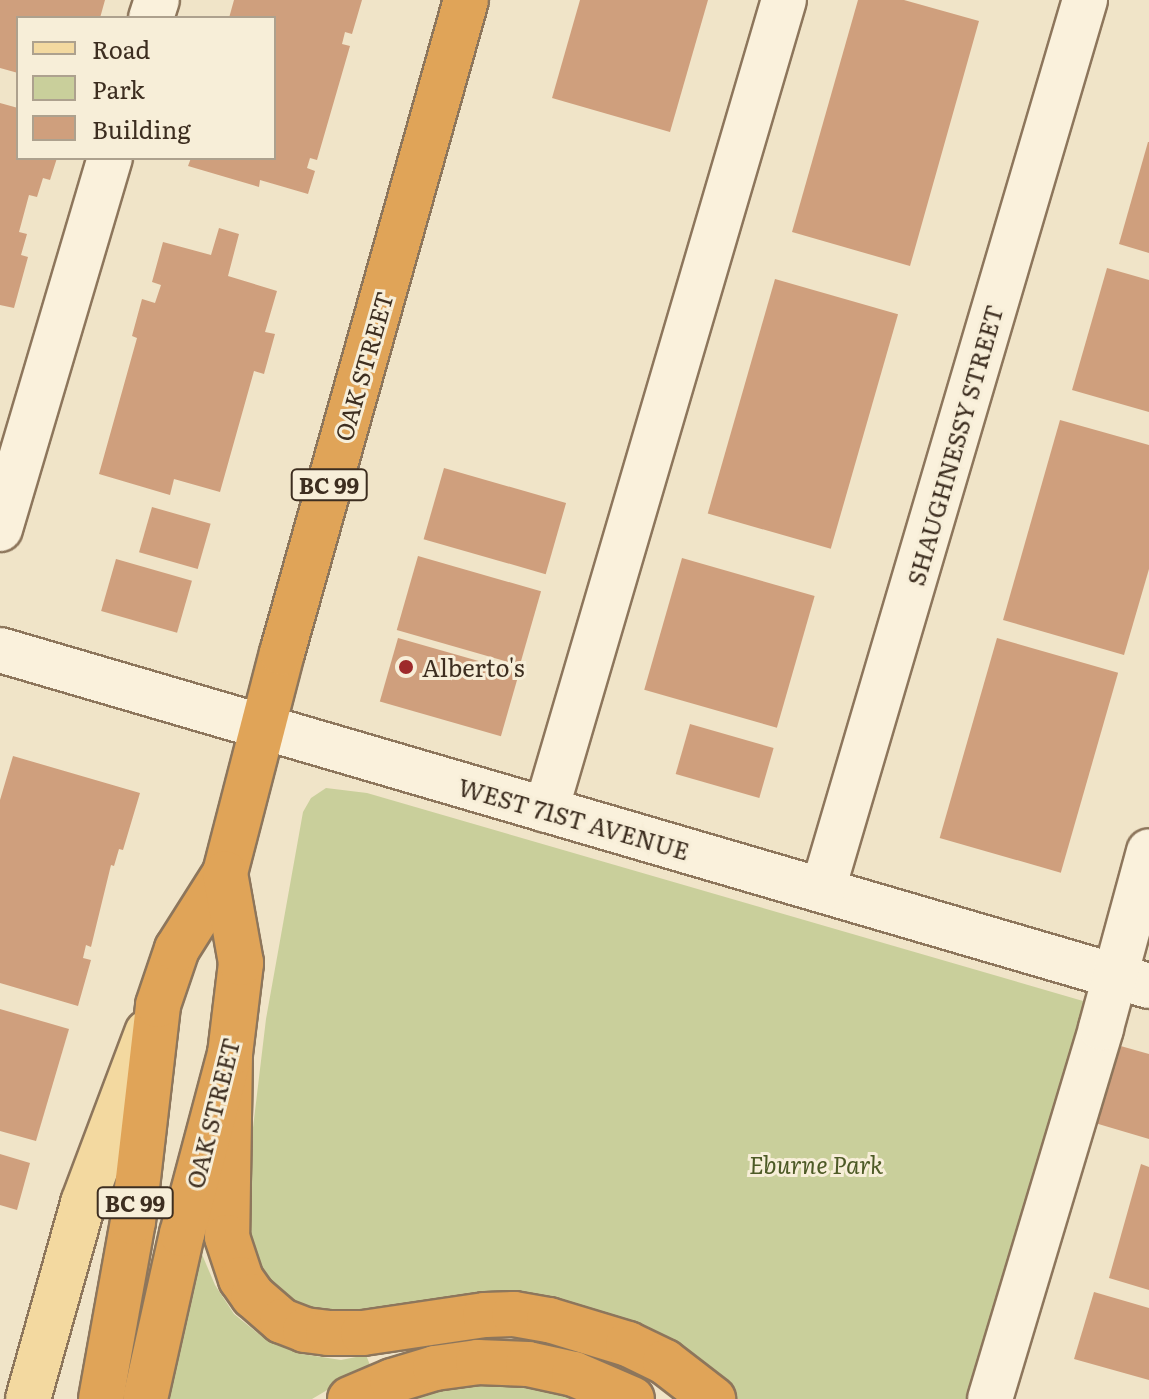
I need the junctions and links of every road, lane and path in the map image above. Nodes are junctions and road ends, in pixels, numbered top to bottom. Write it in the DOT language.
graph roads {
  1 [pos="466,0"];
  2 [pos="784,0"];
  3 [pos="1085,0"];
  4 [pos="109,160"];
  5 [pos="0,529"];
  6 [pos="0,650"];
  7 [pos="263,727"];
  8 [pos="546,810"];
  9 [pos="1149,851"];
  10 [pos="225,873"];
  11 [pos="823,889"];
  12 [pos="1132,981"];
  13 [pos="158,1005"];
  14 [pos="230,1054"];
  15 [pos="28,1399"];
  16 [pos="101,1399"];
  17 [pos="145,1399"];
  18 [pos="350,1399"];
  19 [pos="632,1399"];
  20 [pos="713,1399"];
  21 [pos="990,1399"];
  1 -- 7 [label="highway, OAK STREET / BC 99"];
  2 -- 8 [label="street"];
  3 -- 11 [label="street, SHAUGHNESSY STREET"];
  4 -- 5 [label="street"];
  6 -- 7 [label="street, WEST 71ST AVENUE"];
  7 -- 8 [label="street, WEST 71ST AVENUE"];
  7 -- 10 [label="highway, OAK STREET / BC 99"];
  8 -- 11 [label="street, WEST 71ST AVENUE"];
  9 -- 12 [label="street"];
  10 -- 13 [label="highway, OAK STREET / BC 99"];
  10 -- 14 [label="highway, OAK STREET / BC 99"];
  11 -- 12 [label="street, WEST 71ST AVENUE"];
  12 -- 21 [label="street"];
  13 -- 15 [label="main road, OAK STREET"];
  13 -- 16 [label="highway, OAK STREET / BC 99"];
  14 -- 17 [label="highway, OAK STREET / BC 99"];
  14 -- 20 [label="highway"];
  18 -- 19 [label="highway"];
}
